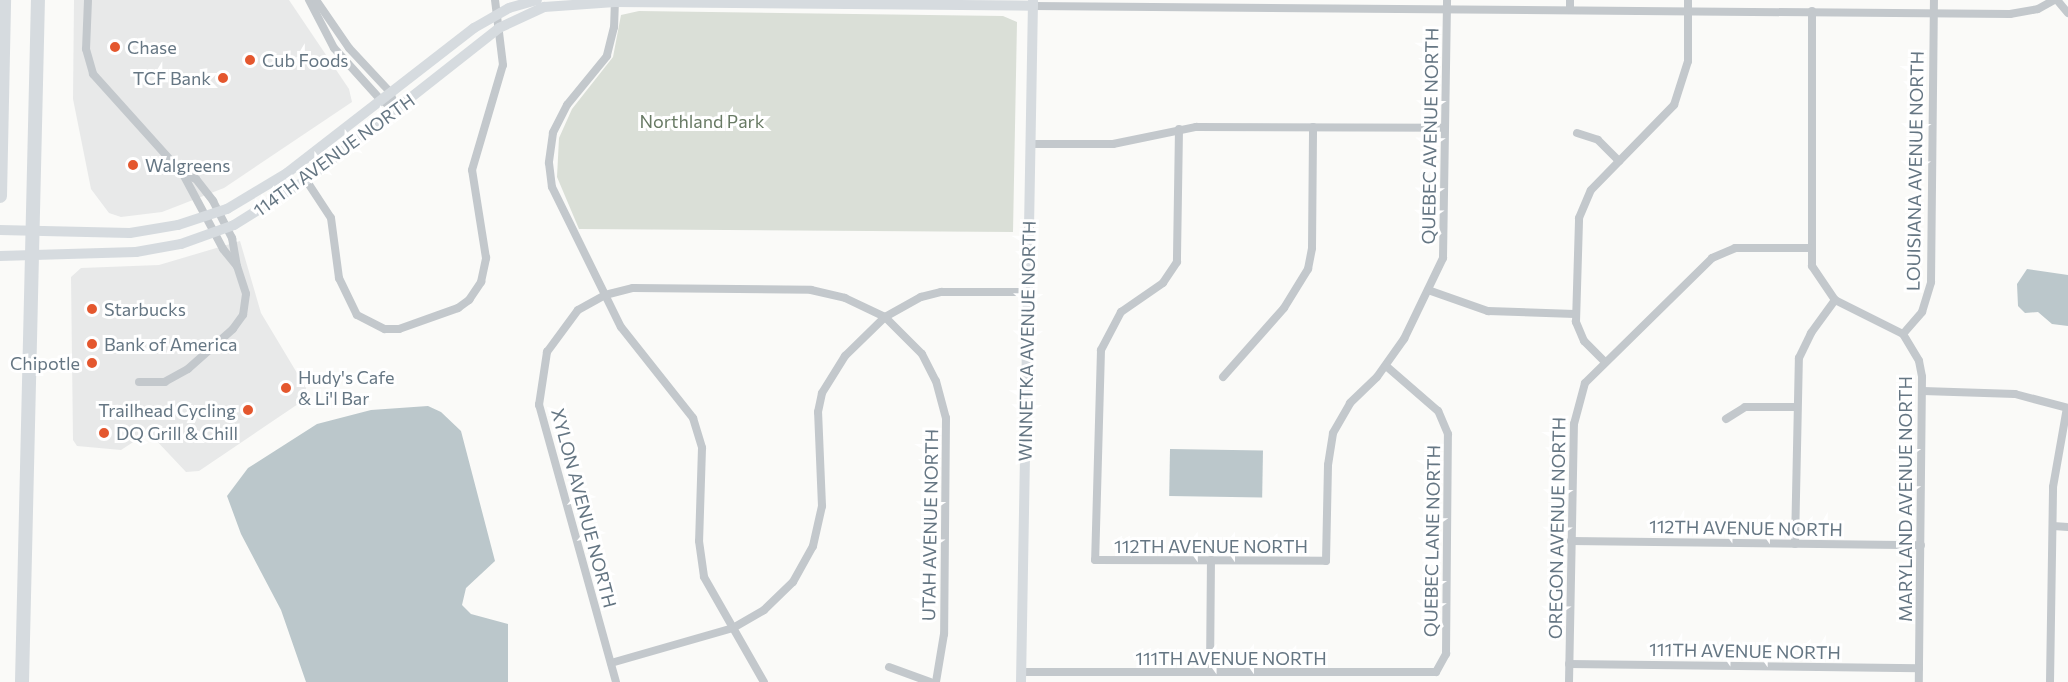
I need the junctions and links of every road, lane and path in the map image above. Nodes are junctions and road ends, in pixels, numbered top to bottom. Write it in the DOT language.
graph roads {
  1 [pos="4,0"];
  2 [pos="38,0"];
  3 [pos="88,0"];
  4 [pos="309,0"];
  5 [pos="316,0"];
  6 [pos="495,0"];
  7 [pos="537,0"];
  8 [pos="1570,0"];
  9 [pos="1688,0"];
  10 [pos="1934,0"];
  11 [pos="2056,0"];
  12 [pos="612,1"];
  13 [pos="741,2"];
  14 [pos="899,2"];
  15 [pos="1033,3"];
  16 [pos="1258,4"];
  17 [pos="1447,4"];
  18 [pos="1570,10"];
  19 [pos="1688,10"];
  20 [pos="1812,11"];
  21 [pos="1933,13"];
  22 [pos="2068,13"];
  23 [pos="497,14"];
  24 [pos="499,28"];
  25 [pos="385,95"];
  26 [pos="396,110"];
  27 [pos="1313,127"];
  28 [pos="1445,128"];
  29 [pos="1179,129"];
  30 [pos="1577,134"];
  31 [pos="1031,144"];
  32 [pos="1619,161"];
  33 [pos="183,174"];
  34 [pos="306,180"];
  35 [pos="0,196"];
  36 [pos="219,211"];
  37 [pos="205,216"];
  38 [pos="228,228"];
  39 [pos="0,230"];
  40 [pos="32,231"];
  41 [pos="215,233"];
  42 [pos="1810,248"];
  43 [pos="31,255"];
  44 [pos="0,256"];
  45 [pos="237,266"];
  46 [pos="1428,290"];
  47 [pos="1029,292"];
  48 [pos="605,295"];
  49 [pos="1835,300"];
  50 [pos="1575,314"];
  51 [pos="885,317"];
  52 [pos="1902,334"];
  53 [pos="1604,361"];
  54 [pos="1386,366"];
  55 [pos="1223,377"];
  56 [pos="139,382"];
  57 [pos="1923,391"];
  58 [pos="1796,407"];
  59 [pos="2067,408"];
  60 [pos="1726,419"];
  61 [pos="2053,526"];
  62 [pos="2068,526"];
  63 [pos="1571,541"];
  64 [pos="1795,544"];
  65 [pos="1921,545"];
  66 [pos="1211,560"];
  67 [pos="1326,561"];
  68 [pos="733,628"];
  69 [pos="611,663"];
  70 [pos="1569,664"];
  71 [pos="889,667"];
  72 [pos="1440,668"];
  73 [pos="1919,668"];
  74 [pos="1210,672"];
  75 [pos="1021,677"];
  76 [pos="1334,678"];
  77 [pos="22,682"];
  78 [pos="616,682"];
  79 [pos="764,682"];
  80 [pos="930,682"];
  81 [pos="936,682"];
  82 [pos="1569,682"];
  83 [pos="1919,682"];
  84 [pos="2050,682"];
  1 -- 35 [label="highway"];
  2 -- 40 [label="highway"];
  3 -- 33 [label="street"];
  4 -- 25 [label="street"];
  5 -- 25 [label="street"];
  6 -- 23 [label="street"];
  7 -- 23 [label="street, 114TH AVENUE NORTH"];
  8 -- 18 [label="street"];
  9 -- 19 [label="street"];
  10 -- 21 [label="street, LOUISIANA AVENUE NORTH"];
  11 -- 21 [label="street, 114TH AVENUE NORTH"];
  11 -- 22 [label="street"];
  12 -- 13 [label="street, 114TH AVENUE NORTH"];
  12 -- 24 [label="street, 114TH AVENUE NORTH"];
  12 -- 48 [label="street"];
  13 -- 14 [label="street, 114TH AVENUE NORTH"];
  14 -- 15 [label="street, 114TH AVENUE NORTH"];
  15 -- 16 [label="street, 114TH AVENUE NORTH"];
  15 -- 31 [label="street, WINNETKA AVENUE NORTH"];
  16 -- 17 [label="street, 114TH AVENUE NORTH"];
  17 -- 18 [label="street, 114TH AVENUE NORTH"];
  17 -- 28 [label="street, QUEBEC AVENUE NORTH"];
  18 -- 19 [label="street, 114TH AVENUE NORTH"];
  19 -- 20 [label="street, 114TH AVENUE NORTH"];
  19 -- 32 [label="street"];
  20 -- 21 [label="street, 114TH AVENUE NORTH"];
  20 -- 42 [label="street"];
  21 -- 52 [label="street, LOUISIANA AVENUE NORTH"];
  23 -- 24 [label="street"];
  23 -- 25 [label="street, 114TH AVENUE NORTH"];
  24 -- 26 [label="street, 114TH AVENUE NORTH"];
  24 -- 34 [label="street"];
  25 -- 26 [label="street"];
  25 -- 36 [label="street, 114TH AVENUE NORTH"];
  26 -- 34 [label="street, 114TH AVENUE NORTH"];
  27 -- 28 [label="street"];
  27 -- 29 [label="street"];
  27 -- 55 [label="street"];
  28 -- 46 [label="street, QUEBEC AVENUE NORTH"];
  29 -- 31 [label="street"];
  29 -- 66 [label="street, 112TH AVENUE NORTH"];
  30 -- 32 [label="street"];
  31 -- 47 [label="street, WINNETKA AVENUE NORTH"];
  32 -- 50 [label="street"];
  33 -- 36 [label="street"];
  33 -- 37 [label="street"];
  34 -- 38 [label="street, 114TH AVENUE NORTH"];
  36 -- 37 [label="street, 114TH AVENUE NORTH"];
  36 -- 38 [label="street"];
  37 -- 40 [label="street, 114TH AVENUE NORTH"];
  37 -- 41 [label="street"];
  38 -- 41 [label="street, 114TH AVENUE NORTH"];
  38 -- 45 [label="street"];
  39 -- 40 [label="street, 114TH AVENUE NORTH"];
  40 -- 43 [label="highway"];
  41 -- 43 [label="street, 114TH AVENUE NORTH"];
  41 -- 45 [label="street"];
  42 -- 49 [label="street"];
  42 -- 53 [label="street, OREGON AVENUE NORTH"];
  43 -- 44 [label="street, 114TH AVENUE NORTH"];
  43 -- 77 [label="highway"];
  45 -- 56 [label="street"];
  46 -- 50 [label="street"];
  46 -- 54 [label="street, QUEBEC AVENUE NORTH"];
  47 -- 51 [label="street"];
  47 -- 75 [label="street, WINNETKA AVENUE NORTH"];
  48 -- 51 [label="street, XYLON AVENUE NORTH"];
  48 -- 68 [label="street"];
  48 -- 69 [label="street, XYLON AVENUE NORTH"];
  49 -- 52 [label="street"];
  49 -- 58 [label="street"];
  50 -- 53 [label="street"];
  51 -- 68 [label="street"];
  51 -- 81 [label="street, UTAH AVENUE NORTH"];
  52 -- 57 [label="street, MARYLAND AVENUE NORTH"];
  53 -- 63 [label="street, OREGON AVENUE NORTH"];
  54 -- 67 [label="street, QUEBEC AVENUE NORTH"];
  54 -- 72 [label="street, QUEBEC LANE NORTH"];
  57 -- 59 [label="street"];
  57 -- 65 [label="street, MARYLAND AVENUE NORTH"];
  58 -- 60 [label="street"];
  58 -- 64 [label="street"];
  59 -- 61 [label="street"];
  61 -- 62 [label="street"];
  61 -- 84 [label="street"];
  63 -- 64 [label="street, 112TH AVENUE NORTH"];
  63 -- 70 [label="street, OREGON AVENUE NORTH"];
  64 -- 65 [label="street, 112TH AVENUE NORTH"];
  65 -- 73 [label="street, MARYLAND AVENUE NORTH"];
  66 -- 67 [label="street, 112TH AVENUE NORTH"];
  66 -- 74 [label="street"];
  68 -- 69 [label="street"];
  68 -- 79 [label="street"];
  69 -- 78 [label="street, XYLON AVENUE NORTH"];
  70 -- 73 [label="street, 111TH AVENUE NORTH"];
  70 -- 82 [label="street, OREGON AVENUE NORTH"];
  71 -- 80 [label="street"];
  72 -- 76 [label="street, 111TH AVENUE NORTH"];
  73 -- 83 [label="street, MARYLAND AVENUE NORTH"];
  74 -- 75 [label="street, 111TH AVENUE NORTH"];
  74 -- 76 [label="street, 111TH AVENUE NORTH"];
}
